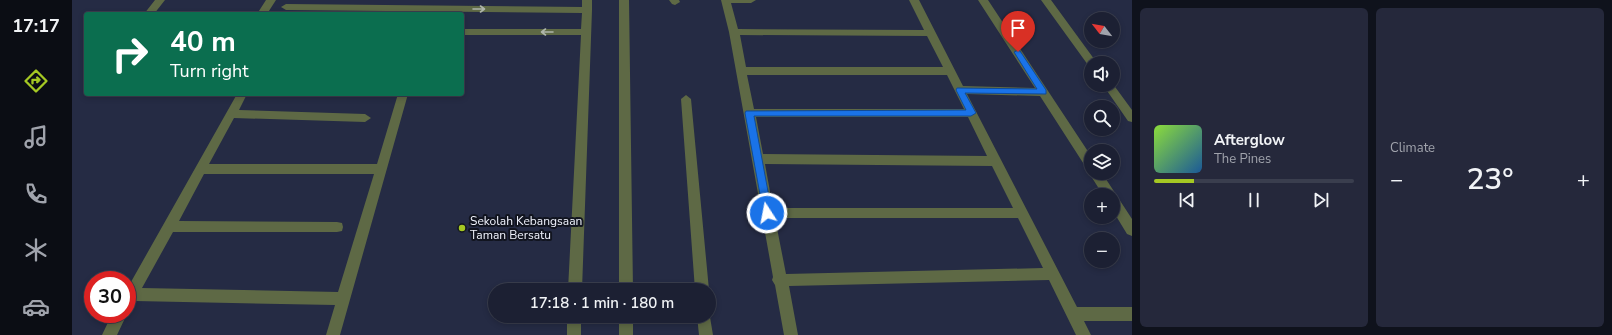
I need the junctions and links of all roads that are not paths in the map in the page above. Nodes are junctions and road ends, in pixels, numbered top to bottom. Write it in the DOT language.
graph roads {
  1 [pos="160,0"];
  2 [pos="271,0"];
  3 [pos="624,0"];
  4 [pos="726,0"];
  5 [pos="752,0"];
  6 [pos="914,0"];
  7 [pos="983,0"];
  8 [pos="1046,0"];
  9 [pos="587,5"];
  10 [pos="286,7"];
  11 [pos="427,8"];
  12 [pos="151,12"];
  13 [pos="263,12"];
  14 [pos="464,32"];
  15 [pos="586,32"];
  16 [pos="734,32"];
  17 [pos="931,33"];
  18 [pos="1087,56"];
  19 [pos="741,71"];
  20 [pos="950,72"];
  21 [pos="960,90"];
  22 [pos="1044,92"];
  23 [pos="1113,92"];
  24 [pos="241,96"];
  25 [pos="401,96"];
  26 [pos="686,99"];
  27 [pos="749,113"];
  28 [pos="971,113"];
  29 [pos="231,114"];
  30 [pos="365,118"];
  31 [pos="1132,118"];
  32 [pos="1084,155"];
  33 [pos="757,159"];
  34 [pos="996,160"];
  35 [pos="200,169"];
  36 [pos="380,169"];
  37 [pos="1120,211"];
  38 [pos="767,213"];
  39 [pos="1022,213"];
  40 [pos="168,226"];
  41 [pos="338,227"];
  42 [pos="1132,230"];
  43 [pos="1053,274"];
  44 [pos="779,280"];
  45 [pos="575,283"];
  46 [pos="626,283"];
  47 [pos="701,283"];
  48 [pos="136,285"];
  49 [pos="136,298"];
  50 [pos="344,299"];
  51 [pos="1073,314"];
  52 [pos="1132,314"];
  53 [pos="115,323"];
  54 [pos="574,323"];
  55 [pos="626,323"];
  56 [pos="705,323"];
  57 [pos="109,335"];
  58 [pos="332,335"];
  59 [pos="574,335"];
  60 [pos="626,335"];
  61 [pos="706,335"];
  62 [pos="791,335"];
  63 [pos="1084,335"];
  1 -- 12 [label="street"];
  2 -- 13 [label="street"];
  3 -- 46 [label="street"];
  4 -- 5 [label="street"];
  4 -- 16 [label="street"];
  6 -- 17 [label="street"];
  7 -- 22 [label="street"];
  8 -- 18 [label="street"];
  11 -- 9 [label="street, one-way"];
  9 -- 15 [label="street"];
  10 -- 11 [label="street"];
  15 -- 14 [label="street, one-way"];
  15 -- 45 [label="street"];
  16 -- 17 [label="street"];
  16 -- 19 [label="street"];
  17 -- 20 [label="street"];
  19 -- 20 [label="street"];
  19 -- 27 [label="street"];
  20 -- 21 [label="street"];
  21 -- 22 [label="street"];
  21 -- 28 [label="street"];
  22 -- 32 [label="street"];
  23 -- 31 [label="street"];
  24 -- 29 [label="street"];
  25 -- 36 [label="street"];
  26 -- 47 [label="street"];
  27 -- 28 [label="street"];
  27 -- 33 [label="street"];
  28 -- 34 [label="street"];
  29 -- 30 [label="street"];
  29 -- 35 [label="street"];
  33 -- 34 [label="street"];
  33 -- 38 [label="street"];
  34 -- 39 [label="street"];
  35 -- 36 [label="street"];
  35 -- 40 [label="street"];
  36 -- 50 [label="street"];
  37 -- 42 [label="street"];
  38 -- 39 [label="street"];
  38 -- 44 [label="street"];
  39 -- 43 [label="street"];
  40 -- 41 [label="street"];
  40 -- 48 [label="street"];
  43 -- 44 [label="street"];
  43 -- 51 [label="street"];
  44 -- 62 [label="street"];
  49 -- 50 [label="street"];
  50 -- 58 [label="street"];
  51 -- 52 [label="street"];
  51 -- 63 [label="street"];
  53 -- 57 [label="street"];
  54 -- 59 [label="street"];
  55 -- 60 [label="street"];
  56 -- 61 [label="street"];
}
